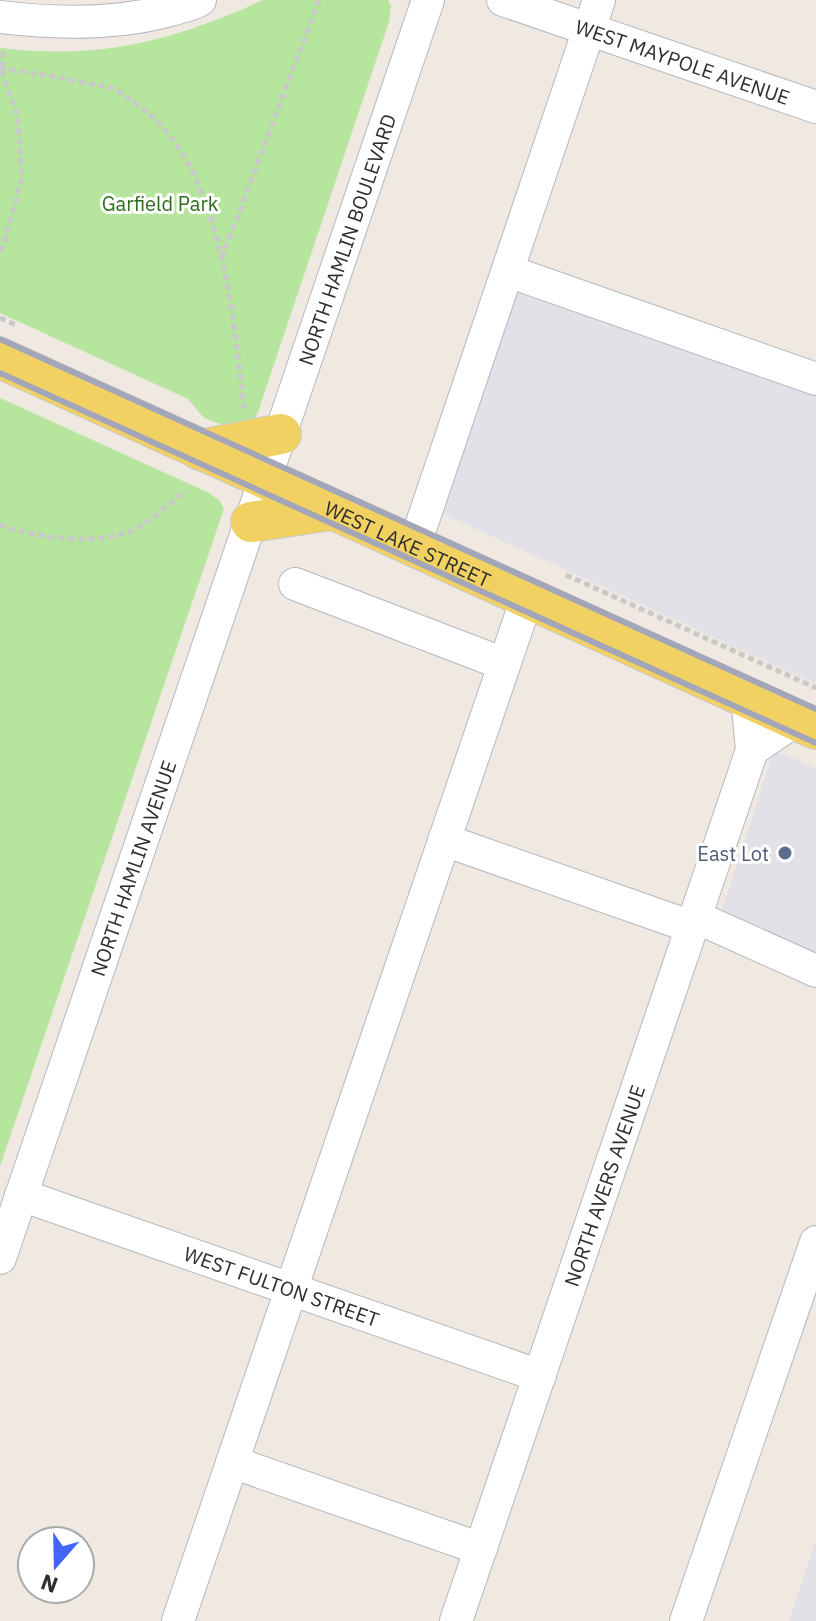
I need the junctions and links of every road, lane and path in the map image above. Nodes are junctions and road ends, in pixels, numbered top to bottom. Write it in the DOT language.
graph roads {
  1 [pos="200,0"];
  2 [pos="319,0"];
  3 [pos="428,0"];
  4 [pos="503,0"];
  5 [pos="594,15"];
  6 [pos="0,17"];
  7 [pos="4,49"];
  8 [pos="1,68"];
  9 [pos="816,107"];
  10 [pos="0,251"];
  11 [pos="221,259"];
  12 [pos="508,271"];
  13 [pos="0,358"];
  14 [pos="816,379"];
  15 [pos="68,389"];
  16 [pos="263,426"];
  17 [pos="200,450"];
  18 [pos="185,491"];
  19 [pos="258,500"];
  20 [pos="0,525"];
  21 [pos="414,547"];
  22 [pos="295,584"];
  23 [pos="527,598"];
  24 [pos="504,664"];
  25 [pos="747,697"];
  26 [pos="806,725"];
  27 [pos="752,750"];
  28 [pos="444,840"];
  29 [pos="694,922"];
  30 [pos="816,971"];
  31 [pos="21,1195"];
  32 [pos="816,1242"];
  33 [pos="0,1258"];
  34 [pos="291,1290"];
  35 [pos="540,1376"];
  36 [pos="232,1462"];
  37 [pos="481,1549"];
  38 [pos="178,1621"];
  39 [pos="456,1621"];
  40 [pos="686,1621"];
  1 -- 6 [label="street"];
  2 -- 11 [label="path"];
  3 -- 16 [label="street, NORTH HAMLIN BOULEVARD"];
  4 -- 5 [label="street, WEST MAYPOLE AVENUE"];
  5 -- 9 [label="street, WEST MAYPOLE AVENUE"];
  5 -- 12 [label="street"];
  7 -- 8 [label="path"];
  8 -- 10 [label="path"];
  8 -- 11 [label="path"];
  11 -- 16 [label="path"];
  12 -- 14 [label="street"];
  12 -- 21 [label="street"];
  13 -- 15 [label="main road, WEST LAKE STREET"];
  15 -- 17 [label="main road, WEST LAKE STREET"];
  15 -- 19 [label="main road"];
  16 -- 17 [label="main road"];
  16 -- 19 [label="street, NORTH HAMLIN BOULEVARD"];
  17 -- 19 [label="main road, WEST LAKE STREET"];
  18 -- 20 [label="path"];
  19 -- 21 [label="main road, WEST LAKE STREET"];
  19 -- 31 [label="street, NORTH HAMLIN AVENUE"];
  21 -- 23 [label="main road, WEST LAKE STREET"];
  22 -- 24 [label="street"];
  23 -- 24 [label="street"];
  23 -- 25 [label="main road, WEST LAKE STREET"];
  24 -- 28 [label="street"];
  25 -- 26 [label="main road, WEST LAKE STREET"];
  25 -- 27 [label="street, NORTH AVERS AVENUE"];
  26 -- 27 [label="street"];
  27 -- 29 [label="street, NORTH AVERS AVENUE"];
  28 -- 29 [label="street"];
  28 -- 34 [label="street"];
  29 -- 30 [label="street"];
  29 -- 35 [label="street, NORTH AVERS AVENUE"];
  31 -- 33 [label="street, NORTH HAMLIN AVENUE"];
  31 -- 34 [label="street, WEST FULTON STREET"];
  32 -- 40 [label="street"];
  34 -- 35 [label="street, WEST FULTON STREET"];
  34 -- 36 [label="street"];
  35 -- 37 [label="street, NORTH AVERS AVENUE"];
  36 -- 37 [label="street"];
  36 -- 38 [label="street"];
  37 -- 39 [label="street, NORTH AVERS AVENUE"];
}
